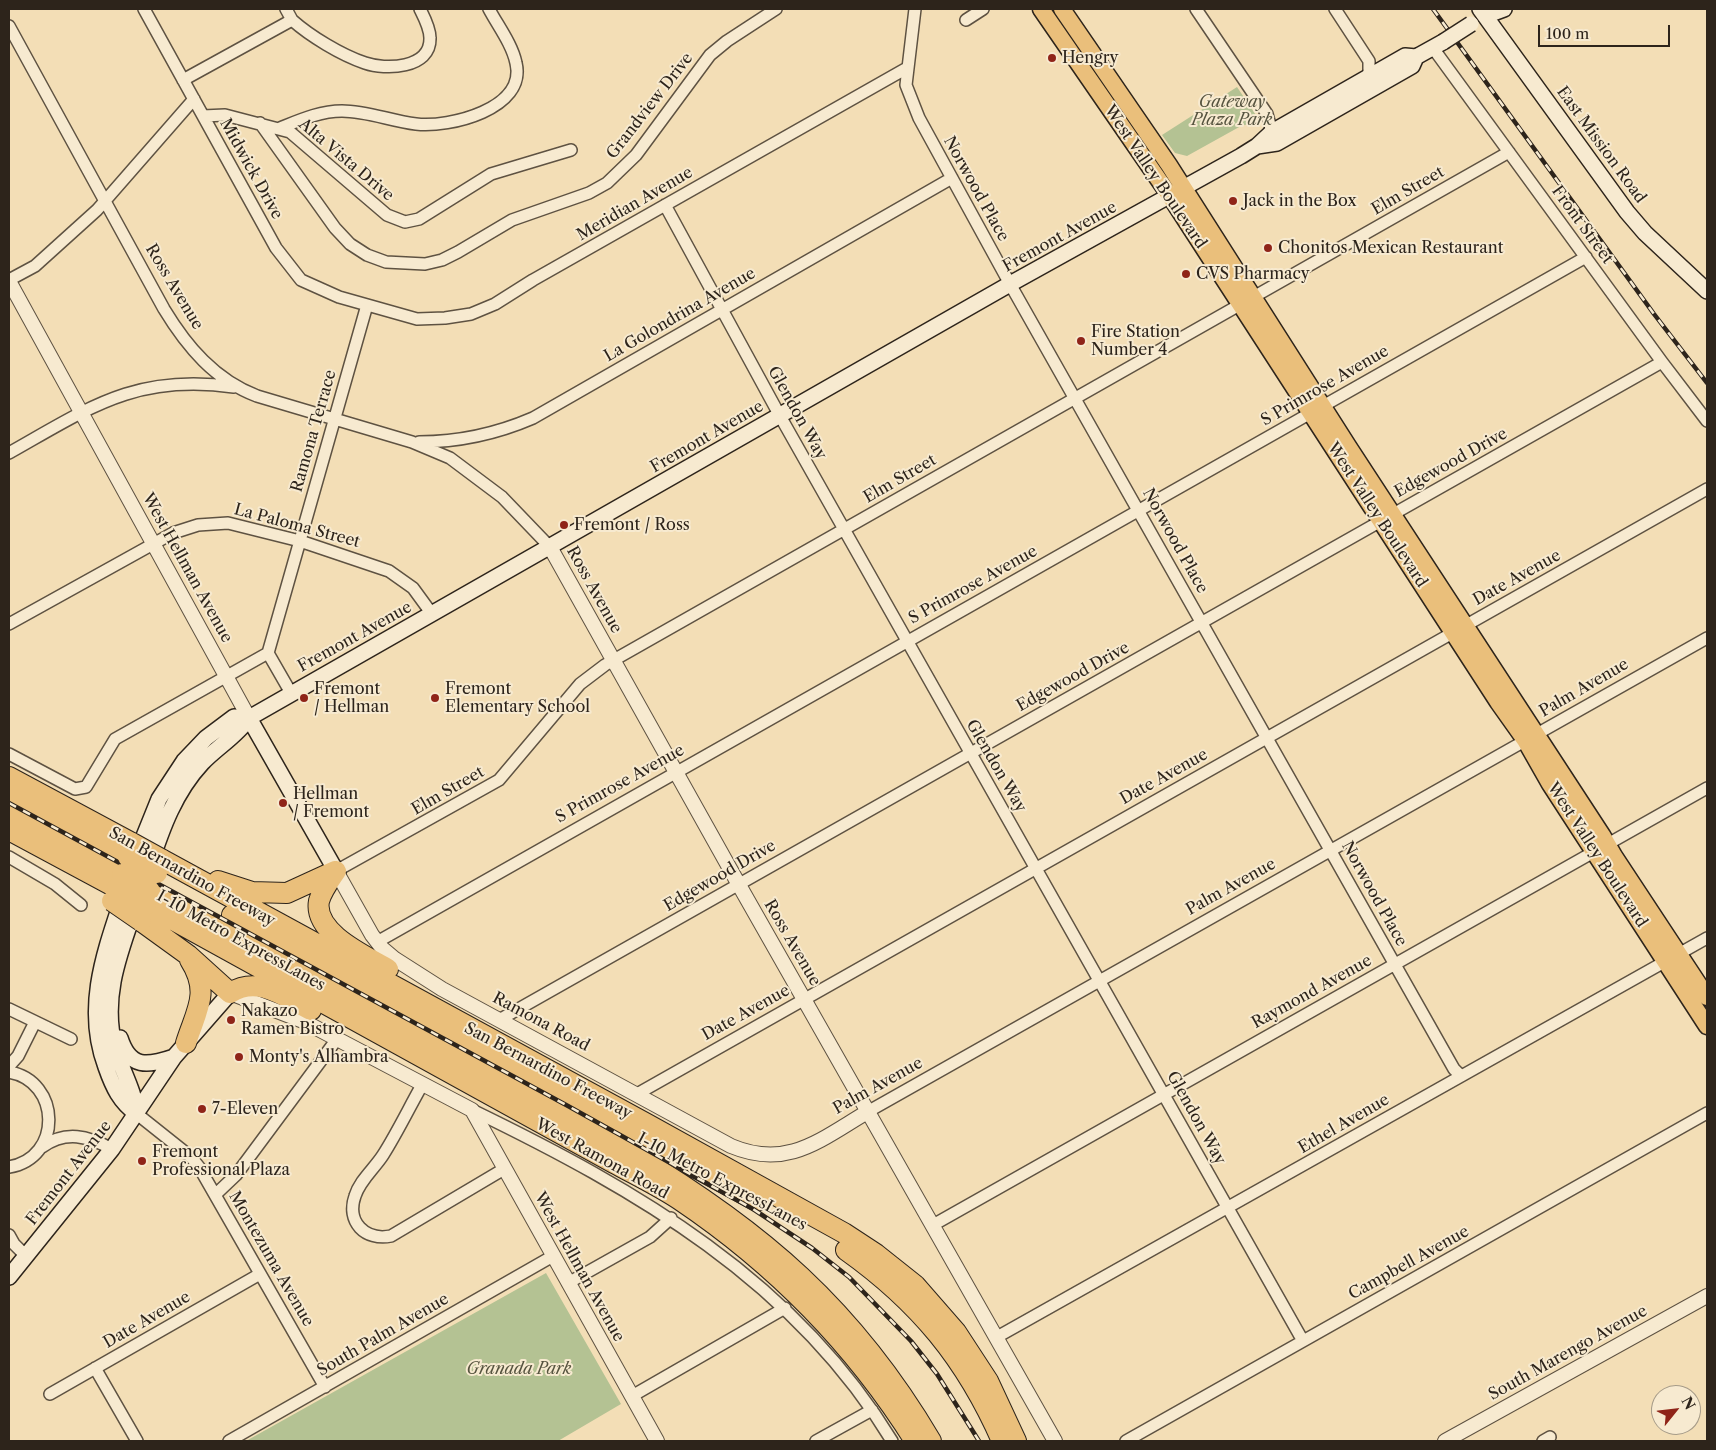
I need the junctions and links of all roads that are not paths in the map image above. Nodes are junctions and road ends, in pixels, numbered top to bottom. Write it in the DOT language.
graph roads {
  1 [pos="144,9"];
  2 [pos="286,9"];
  3 [pos="420,9"];
  4 [pos="489,9"];
  5 [pos="776,9"];
  6 [pos="914,9"];
  7 [pos="982,9"];
  8 [pos="1041,9"];
  9 [pos="1062,9"];
  10 [pos="1196,9"];
  11 [pos="1335,9"];
  12 [pos="1504,9"];
  13 [pos="1486,11"];
  14 [pos="292,20"];
  15 [pos="966,20"];
  16 [pos="9,26"];
  17 [pos="1438,45"];
  18 [pos="1416,57"];
  19 [pos="907,68"];
  20 [pos="1369,77"];
  21 [pos="183,80"];
  22 [pos="194,99"];
  23 [pos="203,116"];
  24 [pos="260,123"];
  25 [pos="280,128"];
  26 [pos="1272,132"];
  27 [pos="1257,146"];
  28 [pos="571,150"];
  29 [pos="1509,152"];
  30 [pos="952,178"];
  31 [pos="1177,192"];
  32 [pos="103,200"];
  33 [pos="665,204"];
  34 [pos="1586,257"];
  35 [pos="9,281"];
  36 [pos="1010,284"];
  37 [pos="1707,291"];
  38 [pos="1247,301"];
  39 [pos="367,305"];
  40 [pos="722,309"];
  41 [pos="1662,362"];
  42 [pos="236,387"];
  43 [pos="1075,398"];
  44 [pos="1317,409"];
  45 [pos="81,412"];
  46 [pos="780,416"];
  47 [pos="334,420"];
  48 [pos="1707,421"];
  49 [pos="412,442"];
  50 [pos="9,454"];
  51 [pos="1707,489"];
  52 [pos="1139,510"];
  53 [pos="1387,517"];
  54 [pos="844,530"];
  55 [pos="300,541"];
  56 [pos="154,543"];
  57 [pos="550,547"];
  58 [pos="432,614"];
  59 [pos="1202,622"];
  60 [pos="9,624"];
  61 [pos="1460,629"];
  62 [pos="1707,638"];
  63 [pos="907,641"];
  64 [pos="268,653"];
  65 [pos="614,660"];
  66 [pos="226,675"];
  67 [pos="291,693"];
  68 [pos="249,718"];
  69 [pos="1531,737"];
  70 [pos="1267,738"];
  71 [pos="970,753"];
  72 [pos="9,754"];
  73 [pos="675,772"];
  74 [pos="9,777"];
  75 [pos="1707,788"];
  76 [pos="9,794"];
  77 [pos="54,802"];
  78 [pos="9,812"];
  79 [pos="9,830"];
  80 [pos="9,842"];
  81 [pos="1601,847"];
  82 [pos="1331,851"];
  83 [pos="11,859"];
  84 [pos="1036,868"];
  85 [pos="336,871"];
  86 [pos="122,873"];
  87 [pos="739,884"];
  88 [pos="155,886"];
  89 [pos="81,905"];
  90 [pos="1707,938"];
  91 [pos="377,942"];
  92 [pos="259,949"];
  93 [pos="182,951"];
  94 [pos="1672,958"];
  95 [pos="1395,964"];
  96 [pos="1099,981"];
  97 [pos="302,990"];
  98 [pos="230,993"];
  99 [pos="1707,997"];
  100 [pos="804,998"];
  101 [pos="110,1004"];
  102 [pos="9,1009"];
  103 [pos="440,1012"];
  104 [pos="499,1020"];
  105 [pos="35,1022"];
  106 [pos="1707,1026"];
  107 [pos="71,1038"];
  108 [pos="337,1039"];
  109 [pos="180,1050"];
  110 [pos="18,1056"];
  111 [pos="9,1066"];
  112 [pos="9,1072"];
  113 [pos="23,1076"];
  114 [pos="1461,1076"];
  115 [pos="422,1085"];
  116 [pos="637,1094"];
  117 [pos="1164,1094"];
  118 [pos="502,1102"];
  119 [pos="472,1110"];
  120 [pos="869,1112"];
  121 [pos="1707,1113"];
  122 [pos="137,1114"];
  123 [pos="50,1116"];
  124 [pos="67,1135"];
  125 [pos="42,1147"];
  126 [pos="112,1149"];
  127 [pos="768,1156"];
  128 [pos="9,1167"];
  129 [pos="504,1169"];
  130 [pos="216,1194"];
  131 [pos="1228,1208"];
  132 [pos="671,1218"];
  133 [pos="933,1225"];
  134 [pos="9,1235"];
  135 [pos="26,1256"];
  136 [pos="553,1256"];
  137 [pos="768,1266"];
  138 [pos="260,1274"];
  139 [pos="9,1277"];
  140 [pos="568,1283"];
  141 [pos="811,1284"];
  142 [pos="1707,1296"];
  143 [pos="785,1308"];
  144 [pos="997,1337"];
  145 [pos="1303,1341"];
  146 [pos="95,1368"];
  147 [pos="325,1387"];
  148 [pos="50,1394"];
  149 [pos="632,1396"];
  150 [pos="872,1410"];
  151 [pos="1448,1440"];
  152 [pos="137,1441"];
  153 [pos="229,1441"];
  154 [pos="657,1441"];
  155 [pos="816,1441"];
  156 [pos="892,1441"];
  157 [pos="915,1441"];
  158 [pos="931,1441"];
  159 [pos="1002,1441"];
  160 [pos="1016,1441"];
  161 [pos="1055,1441"];
  162 [pos="1126,1441"];
  1 -- 21 [label="street, Midwick Drive"];
  2 -- 14 [label="street"];
  3 -- 14 [label="street"];
  4 -- 25 [label="street"];
  5 -- 24 [label="street, Grandview Drive"];
  6 -- 19 [label="street, Norwood Place"];
  7 -- 15 [label="street"];
  8 -- 31 [label="main road, West Valley Boulevard"];
  9 -- 31 [label="main road, West Valley Boulevard"];
  10 -- 26 [label="street"];
  11 -- 20 [label="street"];
  12 -- 13 [label="main road"];
  13 -- 17 [label="main road, bridge"];
  13 -- 37 [label="main road, East Mission Road"];
  14 -- 21 [label="street"];
  16 -- 32 [label="street, Ross Avenue"];
  17 -- 18 [label="main road"];
  17 -- 29 [label="street, Front Street"];
  18 -- 20 [label="main road"];
  18 -- 27 [label="main road"];
  19 -- 30 [label="street, Norwood Place"];
  19 -- 33 [label="street, Meridian Avenue"];
  20 -- 26 [label="main road"];
  21 -- 22 [label="street, Midwick Drive"];
  22 -- 23 [label="street, Midwick Drive"];
  22 -- 32 [label="street"];
  23 -- 24 [label="street, Alta Vista Drive"];
  23 -- 39 [label="street, Midwick Drive"];
  24 -- 25 [label="street, Alta Vista Drive"];
  25 -- 28 [label="street, Alta Vista Drive"];
  26 -- 27 [label="main road"];
  27 -- 31 [label="main road, Fremont Avenue"];
  29 -- 34 [label="street, Front Street"];
  29 -- 38 [label="street, Elm Street"];
  30 -- 36 [label="street, Norwood Place"];
  30 -- 40 [label="street, La Golondrina Avenue"];
  31 -- 36 [label="main road, Fremont Avenue"];
  31 -- 38 [label="main road, West Valley Boulevard"];
  32 -- 35 [label="street"];
  32 -- 42 [label="street, Ross Avenue"];
  33 -- 39 [label="street, Meridian Avenue"];
  33 -- 40 [label="street, Glendon Way"];
  34 -- 41 [label="street, Front Street"];
  34 -- 44 [label="street, S Primrose Avenue"];
  35 -- 45 [label="street, West Hellman Avenue"];
  36 -- 43 [label="street, Norwood Place"];
  36 -- 46 [label="main road, Fremont Avenue"];
  38 -- 43 [label="street, Elm Street"];
  38 -- 44 [label="main road, West Valley Boulevard"];
  39 -- 47 [label="street, Ramona Terrace"];
  40 -- 46 [label="street, Glendon Way"];
  40 -- 49 [label="street, La Golondrina Avenue"];
  41 -- 48 [label="street, Front Street"];
  41 -- 53 [label="street, Edgewood Drive"];
  42 -- 45 [label="street"];
  42 -- 47 [label="street, Ross Avenue"];
  43 -- 52 [label="street, Norwood Place"];
  43 -- 54 [label="street, Elm Street"];
  44 -- 52 [label="street, S Primrose Avenue"];
  44 -- 53 [label="main road, West Valley Boulevard"];
  45 -- 50 [label="street"];
  45 -- 56 [label="street, West Hellman Avenue"];
  46 -- 54 [label="street, Glendon Way"];
  46 -- 57 [label="main road, Fremont Avenue"];
  47 -- 49 [label="street, Ross Avenue"];
  47 -- 55 [label="street, Ramona Terrace"];
  49 -- 57 [label="street, Ross Avenue"];
  51 -- 61 [label="street, Date Avenue"];
  52 -- 59 [label="street, Norwood Place"];
  52 -- 63 [label="street, S Primrose Avenue"];
  53 -- 59 [label="street, Edgewood Drive"];
  53 -- 61 [label="main road, West Valley Boulevard"];
  54 -- 63 [label="street, Glendon Way"];
  54 -- 65 [label="street, Elm Street"];
  55 -- 56 [label="street, La Paloma Street"];
  55 -- 58 [label="street, La Paloma Street"];
  55 -- 64 [label="street, Ramona Terrace"];
  56 -- 60 [label="street, La Paloma Street"];
  56 -- 66 [label="street, West Hellman Avenue"];
  57 -- 58 [label="main road, Fremont Avenue"];
  57 -- 65 [label="street, Ross Avenue"];
  58 -- 67 [label="main road, Fremont Avenue"];
  59 -- 70 [label="street, Norwood Place"];
  59 -- 71 [label="street, Edgewood Drive"];
  61 -- 69 [label="main road, West Valley Boulevard"];
  61 -- 70 [label="street, Date Avenue"];
  62 -- 69 [label="street, Palm Avenue"];
  63 -- 71 [label="street, Glendon Way"];
  63 -- 73 [label="street, S Primrose Avenue"];
  64 -- 66 [label="street"];
  64 -- 67 [label="street"];
  65 -- 73 [label="street, Ross Avenue"];
  65 -- 85 [label="street, Elm Street"];
  66 -- 68 [label="street, West Hellman Avenue"];
  66 -- 72 [label="street"];
  67 -- 68 [label="main road, Fremont Avenue"];
  68 -- 85 [label="main road, West Hellman Avenue"];
  68 -- 101 [label="main road, Fremont Avenue"];
  68 -- 122 [label="main road, Fremont Avenue"];
  69 -- 81 [label="main road, West Valley Boulevard"];
  69 -- 82 [label="street, Palm Avenue"];
  70 -- 82 [label="street, Norwood Place"];
  70 -- 84 [label="street, Date Avenue"];
  71 -- 84 [label="street, Glendon Way"];
  71 -- 87 [label="street, Edgewood Drive"];
  73 -- 87 [label="street, Ross Avenue"];
  73 -- 91 [label="street, S Primrose Avenue"];
  74 -- 77 [label="highway, San Bernardino Freeway"];
  75 -- 81 [label="street, Raymond Avenue"];
  76 -- 77 [label="highway"];
  76 -- 86 [label="highway, I-10 Metro ExpressLanes"];
  77 -- 86 [label="highway, San Bernardino Freeway"];
  78 -- 86 [label="highway, I-10 Metro ExpressLanes"];
  79 -- 86 [label="highway, San Bernardino Freeway"];
  80 -- 86 [label="highway"];
  81 -- 94 [label="main road, West Valley Boulevard"];
  81 -- 95 [label="street, Raymond Avenue"];
  82 -- 95 [label="street, Norwood Place"];
  82 -- 96 [label="street, Palm Avenue"];
  83 -- 89 [label="street"];
  84 -- 96 [label="street, Glendon Way"];
  84 -- 100 [label="street, Date Avenue"];
  85 -- 88 [label="highway"];
  85 -- 91 [label="street, Ramona Road"];
  85 -- 103 [label="highway"];
  86 -- 88 [label="highway, San Bernardino Freeway, bridge"];
  86 -- 88 [label="highway, I-10 Metro ExpressLanes, bridge"];
  87 -- 100 [label="street, Ross Avenue"];
  87 -- 104 [label="street, Edgewood Drive"];
  88 -- 92 [label="highway, I-10 Metro ExpressLanes"];
  88 -- 93 [label="highway"];
  88 -- 97 [label="highway, San Bernardino Freeway"];
  88 -- 103 [label="highway, San Bernardino Freeway"];
  88 -- 159 [label="highway, I-10 Metro ExpressLanes"];
  90 -- 94 [label="street, Ethel Avenue"];
  91 -- 104 [label="street, Ramona Road"];
  92 -- 97 [label="highway"];
  92 -- 141 [label="highway, I-10 Metro ExpressLanes"];
  93 -- 98 [label="highway"];
  93 -- 109 [label="highway"];
  94 -- 99 [label="main road, West Valley Boulevard"];
  94 -- 106 [label="main road, West Valley Boulevard"];
  94 -- 114 [label="street, Ethel Avenue"];
  95 -- 114 [label="street, Norwood Place"];
  95 -- 117 [label="street, Raymond Avenue"];
  96 -- 117 [label="street, Glendon Way"];
  96 -- 120 [label="street, Palm Avenue"];
  97 -- 118 [label="highway, San Bernardino Freeway"];
  98 -- 108 [label="street, West Ramona Road"];
  98 -- 109 [label="main road"];
  98 -- 118 [label="highway"];
  100 -- 116 [label="street, Date Avenue"];
  100 -- 120 [label="street, Ross Avenue"];
  101 -- 109 [label="main road"];
  101 -- 122 [label="main road, Fremont Avenue"];
  102 -- 105 [label="street"];
  103 -- 160 [label="highway, San Bernardino Freeway"];
  104 -- 116 [label="street, Ramona Road"];
  105 -- 107 [label="street"];
  105 -- 110 [label="street"];
  108 -- 115 [label="street, West Ramona Road"];
  108 -- 130 [label="street"];
  109 -- 122 [label="main road"];
  110 -- 111 [label="street"];
  110 -- 113 [label="street"];
  112 -- 113 [label="street"];
  113 -- 123 [label="street"];
  114 -- 131 [label="street, Ethel Avenue"];
  115 -- 119 [label="street, West Ramona Road"];
  115 -- 129 [label="street"];
  116 -- 127 [label="street, Ramona Road"];
  117 -- 131 [label="street, Glendon Way"];
  117 -- 133 [label="street, Raymond Avenue"];
  118 -- 137 [label="highway, San Bernardino Freeway"];
  119 -- 129 [label="street, West Hellman Avenue"];
  119 -- 132 [label="street, West Ramona Road"];
  120 -- 127 [label="street, Palm Avenue"];
  120 -- 133 [label="street, Ross Avenue"];
  121 -- 145 [label="street, Campbell Avenue"];
  122 -- 126 [label="main road, Fremont Avenue"];
  122 -- 130 [label="street, Montezuma Avenue"];
  123 -- 124 [label="street"];
  123 -- 125 [label="street"];
  124 -- 125 [label="street"];
  124 -- 126 [label="street"];
  125 -- 128 [label="street"];
  126 -- 135 [label="main road, Fremont Avenue"];
  129 -- 136 [label="street, West Hellman Avenue"];
  130 -- 138 [label="street, Montezuma Avenue"];
  131 -- 144 [label="street, Ethel Avenue"];
  131 -- 145 [label="street, Glendon Way"];
  132 -- 140 [label="street"];
  132 -- 143 [label="street, West Ramona Road"];
  133 -- 144 [label="street, Ross Avenue"];
  134 -- 135 [label="street"];
  135 -- 139 [label="main road, Fremont Avenue"];
  136 -- 140 [label="street, West Hellman Avenue"];
  136 -- 147 [label="street, South Palm Avenue"];
  137 -- 141 [label="highway"];
  137 -- 157 [label="highway, San Bernardino Freeway"];
  138 -- 146 [label="street, Date Avenue"];
  138 -- 147 [label="street, Montezuma Avenue"];
  140 -- 149 [label="street, West Hellman Avenue"];
  141 -- 158 [label="highway, I-10 Metro ExpressLanes"];
  142 -- 151 [label="street, South Marengo Avenue"];
  143 -- 149 [label="street"];
  143 -- 150 [label="street, West Ramona Road"];
  144 -- 161 [label="street"];
  145 -- 162 [label="street, Campbell Avenue"];
  146 -- 148 [label="street, Date Avenue"];
  146 -- 152 [label="street"];
  147 -- 153 [label="street, South Palm Avenue"];
  149 -- 154 [label="street, West Hellman Avenue"];
  150 -- 155 [label="street"];
  150 -- 156 [label="street, West Ramona Road"];
}
